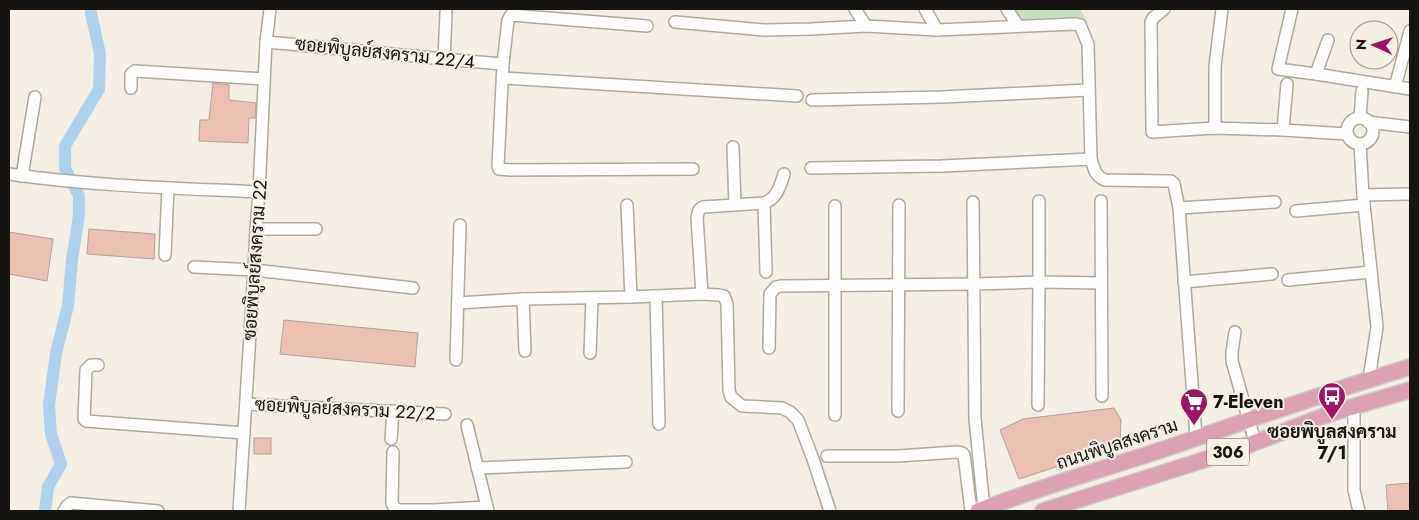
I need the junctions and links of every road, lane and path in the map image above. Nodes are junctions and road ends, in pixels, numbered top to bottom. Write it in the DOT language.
graph roads {
  1 [pos="270,9"];
  2 [pos="854,9"];
  3 [pos="925,9"];
  4 [pos="1008,9"];
  5 [pos="1164,9"];
  6 [pos="1222,9"];
  7 [pos="1292,9"];
  8 [pos="446,12"];
  9 [pos="675,22"];
  10 [pos="647,26"];
  11 [pos="866,26"];
  12 [pos="1018,26"];
  13 [pos="937,30"];
  14 [pos="1410,32"];
  15 [pos="1328,40"];
  16 [pos="266,42"];
  17 [pos="444,60"];
  18 [pos="503,64"];
  19 [pos="1316,74"];
  20 [pos="503,78"];
  21 [pos="264,79"];
  22 [pos="1287,84"];
  23 [pos="1395,87"];
  24 [pos="131,88"];
  25 [pos="1410,89"];
  26 [pos="1090,90"];
  27 [pos="1362,91"];
  28 [pos="797,96"];
  29 [pos="35,97"];
  30 [pos="812,100"];
  31 [pos="1364,120"];
  32 [pos="1410,127"];
  33 [pos="1215,128"];
  34 [pos="1284,130"];
  35 [pos="1347,134"];
  36 [pos="1360,144"];
  37 [pos="733,147"];
  38 [pos="1091,159"];
  39 [pos="811,168"];
  40 [pos="693,169"];
  41 [pos="9,174"];
  42 [pos="784,174"];
  43 [pos="22,176"];
  44 [pos="168,188"];
  45 [pos="259,192"];
  46 [pos="1410,194"];
  47 [pos="1363,200"];
  48 [pos="1039,201"];
  49 [pos="1101,201"];
  50 [pos="973,202"];
  51 [pos="1275,202"];
  52 [pos="764,203"];
  53 [pos="735,204"];
  54 [pos="627,205"];
  55 [pos="899,205"];
  56 [pos="835,206"];
  57 [pos="1179,208"];
  58 [pos="1296,211"];
  59 [pos="460,225"];
  60 [pos="256,229"];
  61 [pos="316,229"];
  62 [pos="165,255"];
  63 [pos="194,267"];
  64 [pos="254,270"];
  65 [pos="766,272"];
  66 [pos="1371,272"];
  67 [pos="1272,274"];
  68 [pos="1288,280"];
  69 [pos="1039,282"];
  70 [pos="1184,282"];
  71 [pos="1102,283"];
  72 [pos="974,284"];
  73 [pos="835,285"];
  74 [pos="898,285"];
  75 [pos="413,288"];
  76 [pos="702,294"];
  77 [pos="656,296"];
  78 [pos="631,297"];
  79 [pos="592,298"];
  80 [pos="523,299"];
  81 [pos="458,303"];
  82 [pos="1235,332"];
  83 [pos="769,348"];
  84 [pos="525,351"];
  85 [pos="590,354"];
  86 [pos="456,360"];
  87 [pos="98,365"];
  88 [pos="1410,367"];
  89 [pos="1368,379"];
  90 [pos="1410,390"];
  91 [pos="1102,396"];
  92 [pos="246,404"];
  93 [pos="1038,405"];
  94 [pos="1289,406"];
  95 [pos="1354,406"];
  96 [pos="393,411"];
  97 [pos="898,411"];
  98 [pos="445,414"];
  99 [pos="835,415"];
  100 [pos="1249,419"];
  101 [pos="659,424"];
  102 [pos="467,425"];
  103 [pos="1293,428"];
  104 [pos="244,434"];
  105 [pos="1196,437"];
  106 [pos="391,439"];
  107 [pos="1255,442"];
  108 [pos="393,452"];
  109 [pos="827,456"];
  110 [pos="626,462"];
  111 [pos="478,468"];
  112 [pos="487,509"];
  113 [pos="977,510"];
  114 [pos="64,511"];
  115 [pos="158,511"];
  116 [pos="239,511"];
  117 [pos="830,511"];
  118 [pos="1044,511"];
  119 [pos="1359,511"];
  1 -- 16 [label="street, ซอยพิบูลย์สงคราม 22"];
  2 -- 11 [label="street"];
  3 -- 13 [label="street"];
  4 -- 12 [label="street"];
  5 -- 33 [label="street"];
  6 -- 33 [label="street"];
  7 -- 19 [label="street"];
  8 -- 17 [label="street"];
  9 -- 11 [label="street"];
  10 -- 18 [label="street"];
  11 -- 13 [label="street"];
  12 -- 13 [label="street"];
  12 -- 26 [label="street"];
  14 -- 23 [label="street"];
  15 -- 19 [label="street"];
  16 -- 17 [label="street, ซอยพิบูลย์สงคราม 22/4"];
  16 -- 21 [label="street, ซอยพิบูลย์สงคราม 22"];
  17 -- 18 [label="street, ซอยพิบูลย์สงคราม 22/4"];
  18 -- 20 [label="street"];
  19 -- 23 [label="street"];
  20 -- 28 [label="street"];
  20 -- 40 [label="street"];
  21 -- 24 [label="street"];
  21 -- 45 [label="street, ซอยพิบูลย์สงคราม 22"];
  22 -- 34 [label="street"];
  23 -- 25 [label="street"];
  26 -- 30 [label="street"];
  26 -- 38 [label="street"];
  27 -- 31 [label="street"];
  29 -- 43 [label="street"];
  31 -- 32 [label="street"];
  31 -- 35 [label="street"];
  31 -- 36 [label="street"];
  33 -- 34 [label="street"];
  34 -- 35 [label="street"];
  35 -- 36 [label="street"];
  36 -- 47 [label="street"];
  37 -- 53 [label="street"];
  38 -- 39 [label="street"];
  38 -- 57 [label="street"];
  41 -- 43 [label="street"];
  42 -- 52 [label="street"];
  43 -- 44 [label="street"];
  44 -- 45 [label="street"];
  44 -- 62 [label="street"];
  45 -- 60 [label="street, ซอยพิบูลย์สงคราม 22"];
  46 -- 47 [label="street"];
  47 -- 58 [label="street"];
  47 -- 66 [label="street"];
  48 -- 69 [label="street"];
  49 -- 71 [label="street"];
  50 -- 72 [label="street"];
  51 -- 57 [label="street"];
  52 -- 53 [label="street"];
  52 -- 65 [label="street"];
  53 -- 76 [label="street"];
  54 -- 78 [label="street"];
  55 -- 74 [label="street"];
  56 -- 73 [label="street"];
  57 -- 70 [label="street"];
  59 -- 81 [label="street"];
  60 -- 61 [label="street"];
  60 -- 64 [label="street, ซอยพิบูลย์สงคราม 22"];
  63 -- 64 [label="street"];
  64 -- 75 [label="street"];
  64 -- 92 [label="street, ซอยพิบูลย์สงคราม 22"];
  66 -- 68 [label="street"];
  66 -- 89 [label="street"];
  67 -- 70 [label="street"];
  69 -- 71 [label="street"];
  69 -- 72 [label="street"];
  69 -- 93 [label="street"];
  70 -- 105 [label="street"];
  71 -- 91 [label="street"];
  72 -- 74 [label="street"];
  72 -- 113 [label="street"];
  73 -- 74 [label="street"];
  73 -- 83 [label="street"];
  73 -- 99 [label="street"];
  74 -- 97 [label="street"];
  76 -- 77 [label="street"];
  76 -- 117 [label="street"];
  77 -- 78 [label="street"];
  77 -- 101 [label="street"];
  78 -- 79 [label="street"];
  79 -- 80 [label="street"];
  79 -- 85 [label="street"];
  80 -- 81 [label="street"];
  80 -- 84 [label="street"];
  81 -- 86 [label="street"];
  82 -- 100 [label="street"];
  87 -- 104 [label="street"];
  88 -- 89 [label="main road, ถนนพิบูลสงคราม / 306"];
  89 -- 94 [label="main road, ถนนพิบูลสงคราม / 306"];
  90 -- 95 [label="main road, 306"];
  92 -- 96 [label="street, ซอยพิบูลย์สงคราม 22/2"];
  92 -- 104 [label="street, ซอยพิบูลย์สงคราม 22"];
  94 -- 100 [label="main road, ถนนพิบูลสงคราม / 306"];
  94 -- 103 [label="main road"];
  95 -- 103 [label="main road, 306"];
  95 -- 119 [label="street"];
  96 -- 98 [label="street, ซอยพิบูลย์สงคราม 22/2"];
  96 -- 106 [label="street"];
  100 -- 105 [label="main road, ถนนพิบูลสงคราม / 306"];
  100 -- 107 [label="street"];
  102 -- 111 [label="street"];
  103 -- 107 [label="main road, 306"];
  104 -- 116 [label="street, ซอยพิบูลย์สงคราม 22"];
  105 -- 113 [label="main road, ถนนพิบูลสงคราม / 306"];
  107 -- 118 [label="main road, 306"];
  108 -- 112 [label="street"];
  109 -- 113 [label="street"];
  110 -- 111 [label="street"];
  111 -- 112 [label="street"];
  114 -- 115 [label="street"];
}
